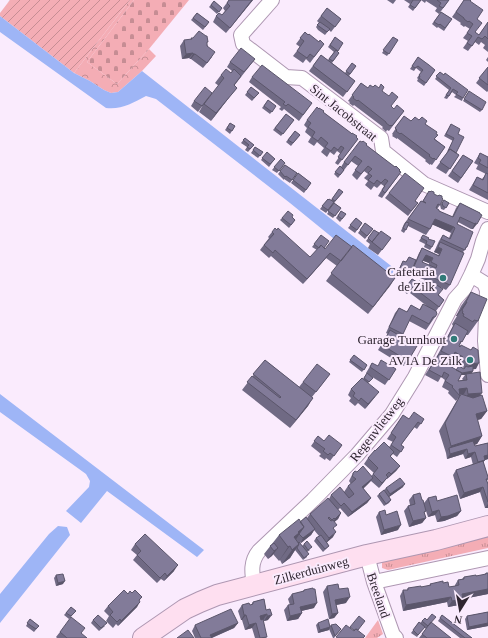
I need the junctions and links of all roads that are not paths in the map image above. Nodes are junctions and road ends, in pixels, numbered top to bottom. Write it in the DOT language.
graph roads {
  1 [pos="272,0"];
  2 [pos="488,212"];
  3 [pos="488,229"];
  4 [pos="471,275"];
  5 [pos="488,370"];
  6 [pos="488,526"];
  7 [pos="366,555"];
  8 [pos="488,558"];
  9 [pos="374,582"];
  10 [pos="254,586"];
  11 [pos="392,637"];
  12 [pos="143,638"];
  1 -- 2 [label="street, Sint Jacobstraat"];
  3 -- 4 [label="street, Regenvlietweg"];
  4 -- 5 [label="street"];
  4 -- 10 [label="street, Regenvlietweg"];
  6 -- 7 [label="street, Zilkerduinweg"];
  7 -- 9 [label="street, Breeland"];
  7 -- 10 [label="street, Zilkerduinweg"];
  8 -- 9 [label="street"];
  9 -- 11 [label="street, Breeland"];
  10 -- 12 [label="street, Zilkerduinweg"];
}
